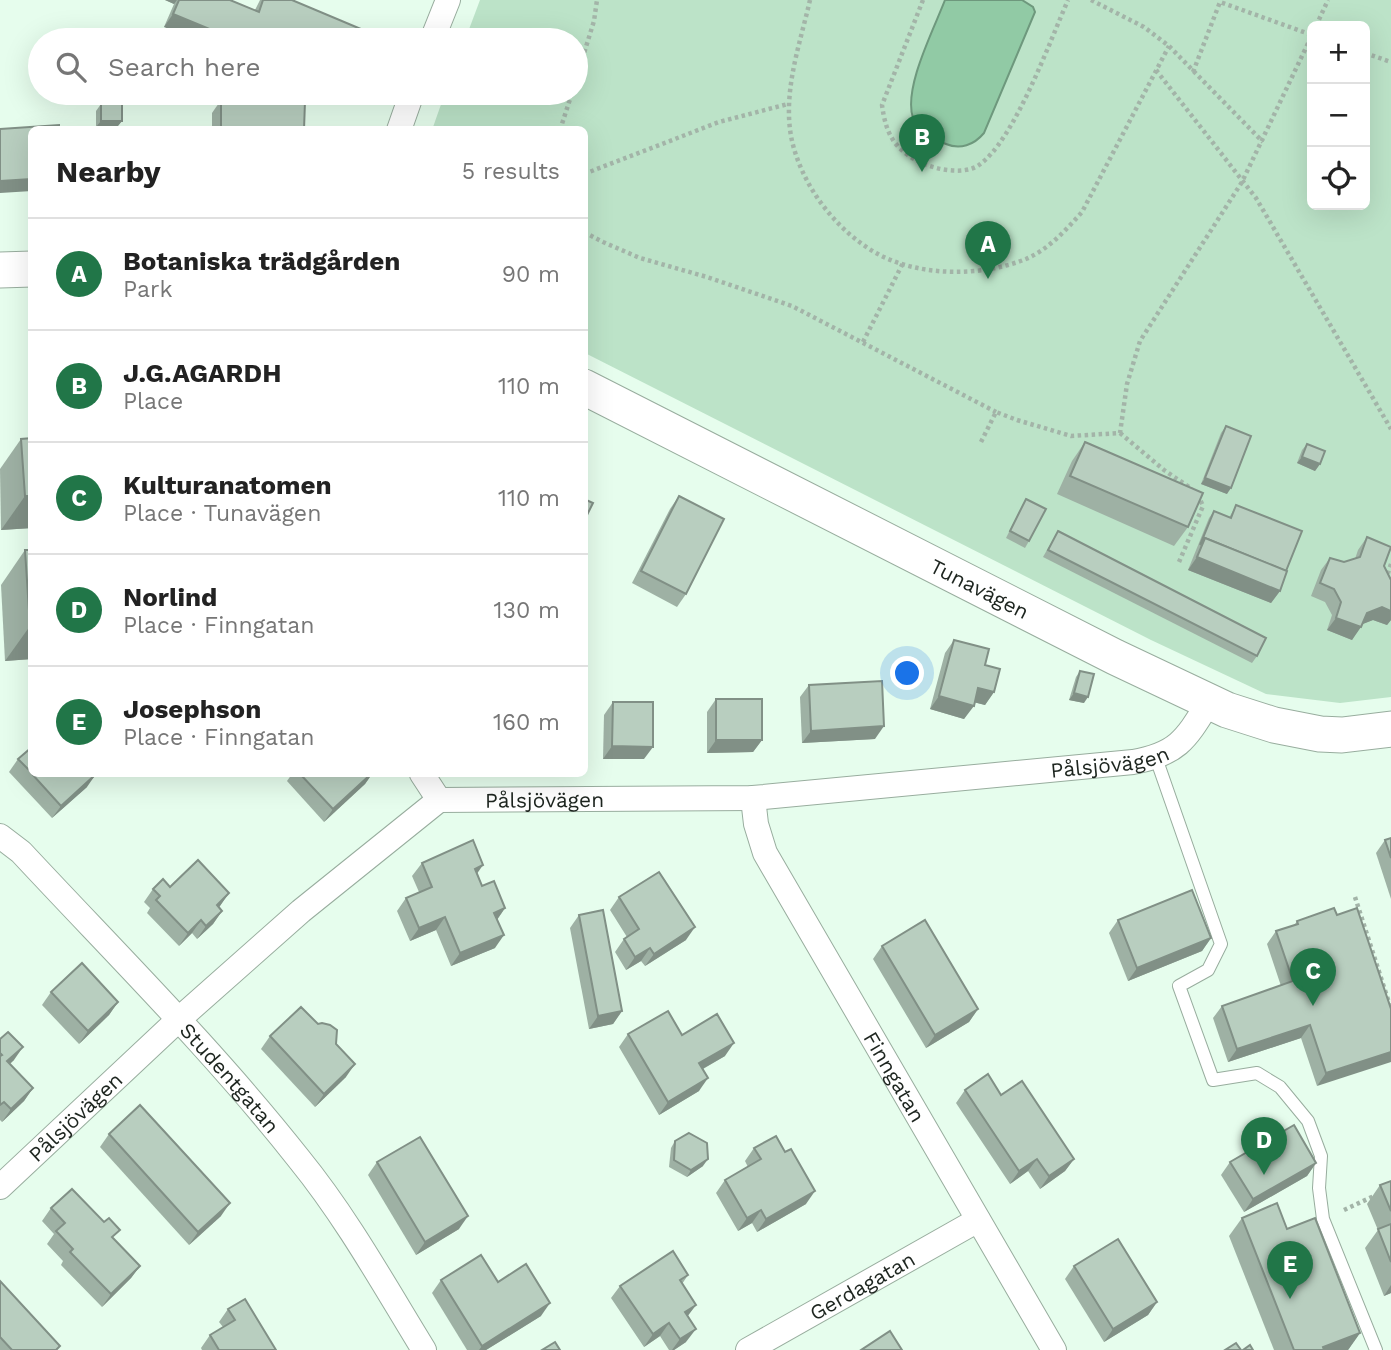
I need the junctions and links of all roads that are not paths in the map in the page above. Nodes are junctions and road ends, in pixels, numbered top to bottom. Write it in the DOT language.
graph roads {
  1 [pos="448,0"];
  2 [pos="437,28"];
  3 [pos="407,105"];
  4 [pos="400,126"];
  5 [pos="28,269"];
  6 [pos="0,270"];
  7 [pos="588,389"];
  8 [pos="1209,702"];
  9 [pos="1391,729"];
  10 [pos="1156,758"];
  11 [pos="424,777"];
  12 [pos="753,798"];
  13 [pos="439,800"];
  14 [pos="0,836"];
  15 [pos="178,1020"];
  16 [pos="0,1187"];
  17 [pos="978,1220"];
  18 [pos="424,1350"];
  19 [pos="748,1350"];
  20 [pos="1054,1350"];
  21 [pos="1376,1350"];
  1 -- 2 [label="street"];
  3 -- 4 [label="street"];
  5 -- 6 [label="street"];
  7 -- 8 [label="street, Tunavägen"];
  8 -- 9 [label="street, Tunavägen"];
  8 -- 10 [label="street, Pålsjövägen"];
  10 -- 12 [label="street, Pålsjövägen"];
  10 -- 21 [label="lane"];
  11 -- 13 [label="street"];
  12 -- 13 [label="street, Pålsjövägen"];
  12 -- 17 [label="street, Finngatan"];
  13 -- 15 [label="street, Pålsjövägen"];
  14 -- 15 [label="street, Studentgatan"];
  15 -- 16 [label="street, Pålsjövägen"];
  15 -- 18 [label="street, Studentgatan"];
  17 -- 19 [label="street, Gerdagatan"];
  17 -- 20 [label="street, Finngatan"];
}
